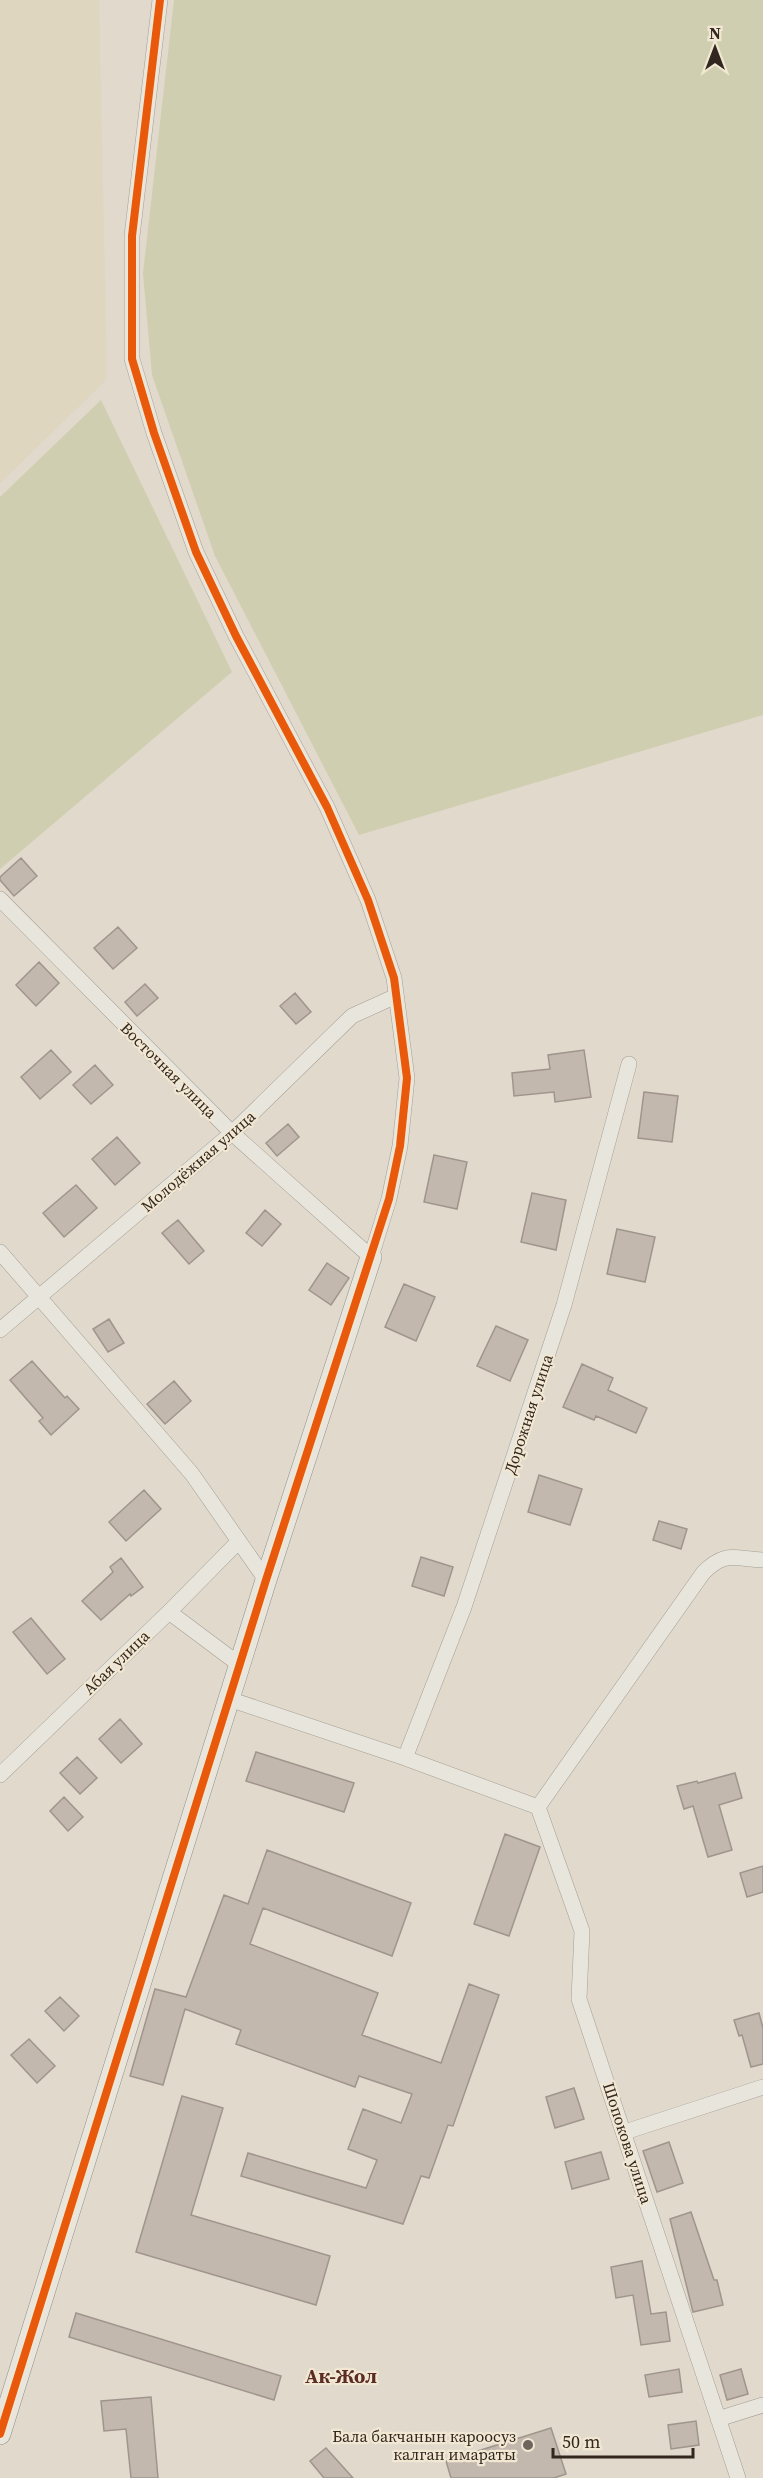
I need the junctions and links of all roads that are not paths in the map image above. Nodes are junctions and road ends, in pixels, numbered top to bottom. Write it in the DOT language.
graph roads {
  1 [pos="160,0"];
  2 [pos="0,899"];
  3 [pos="396,996"];
  4 [pos="629,1064"];
  5 [pos="232,1133"];
  6 [pos="0,1252"];
  7 [pos="371,1257"];
  8 [pos="39,1297"];
  9 [pos="0,1330"];
  10 [pos="239,1541"];
  11 [pos="762,1562"];
  12 [pos="266,1580"];
  13 [pos="169,1612"];
  14 [pos="240,1665"];
  15 [pos="229,1699"];
  16 [pos="405,1758"];
  17 [pos="0,1775"];
  18 [pos="538,1807"];
  19 [pos="763,2086"];
  20 [pos="625,2132"];
  21 [pos="763,2405"];
  22 [pos="718,2419"];
  23 [pos="1,2425"];
  24 [pos="738,2478"];
  1 -- 3 [label="street"];
  2 -- 5 [label="street, Восточная улица"];
  3 -- 5 [label="street, Молодёжная улица"];
  3 -- 7 [label="street"];
  4 -- 16 [label="street, Дорожная улица"];
  5 -- 7 [label="street, Восточная улица"];
  5 -- 8 [label="street, Молодёжная улица"];
  6 -- 8 [label="street"];
  7 -- 12 [label="street"];
  8 -- 9 [label="street, Молодёжная улица"];
  8 -- 10 [label="street"];
  10 -- 12 [label="street"];
  10 -- 13 [label="street, Абая улица"];
  11 -- 18 [label="street"];
  12 -- 14 [label="street"];
  13 -- 14 [label="street"];
  13 -- 17 [label="street, Абая улица"];
  14 -- 15 [label="street"];
  15 -- 16 [label="street"];
  15 -- 23 [label="street"];
  16 -- 18 [label="street"];
  18 -- 20 [label="street, Шопокова улица"];
  19 -- 20 [label="street"];
  20 -- 22 [label="street, Шопокова улица"];
  21 -- 22 [label="street"];
  22 -- 24 [label="street, Шопокова улица"];
}
